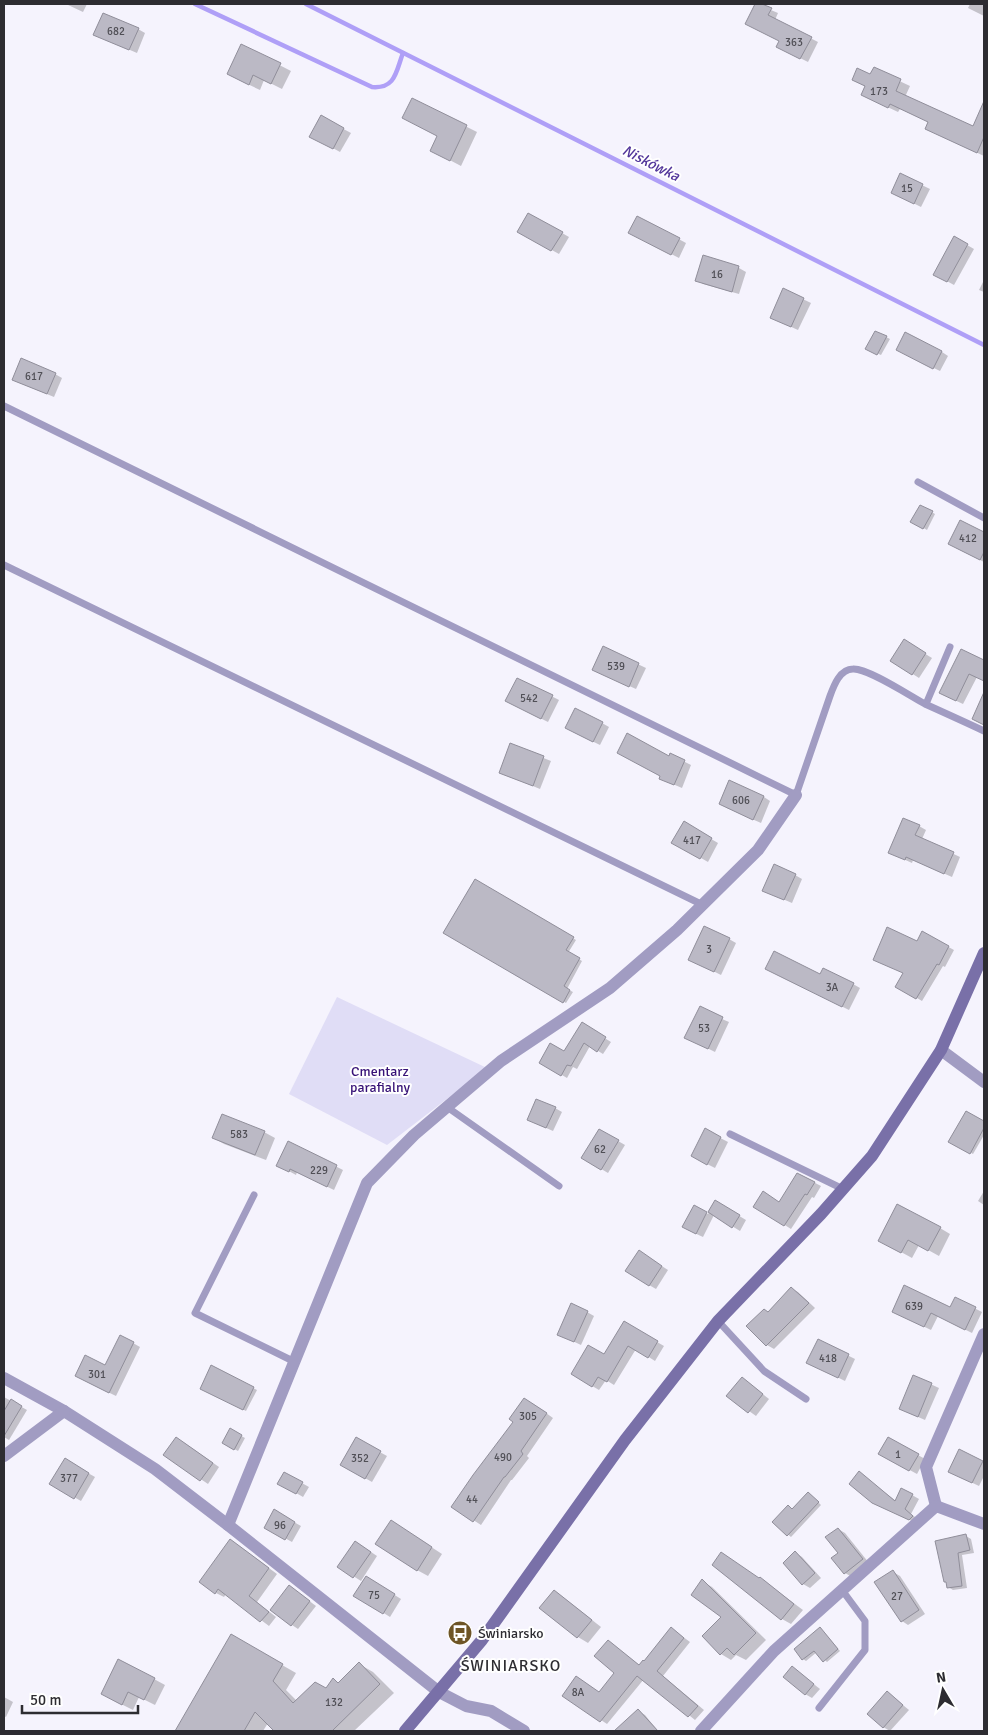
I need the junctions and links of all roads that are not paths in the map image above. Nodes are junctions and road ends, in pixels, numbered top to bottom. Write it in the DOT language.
graph roads {
  1 [pos="4,406"];
  2 [pos="918,482"];
  3 [pos="984,518"];
  4 [pos="4,564"];
  5 [pos="950,647"];
  6 [pos="926,704"];
  7 [pos="984,731"];
  8 [pos="796,795"];
  9 [pos="703,905"];
  10 [pos="984,953"];
  11 [pos="941,1050"];
  12 [pos="984,1082"];
  13 [pos="447,1107"];
  14 [pos="730,1134"];
  15 [pos="559,1186"];
  16 [pos="843,1189"];
  17 [pos="254,1195"];
  18 [pos="718,1321"];
  19 [pos="984,1334"];
  20 [pos="295,1362"];
  21 [pos="4,1378"];
  22 [pos="806,1399"];
  23 [pos="64,1411"];
  24 [pos="4,1454"];
  25 [pos="936,1506"];
  26 [pos="984,1524"];
  27 [pos="228,1525"];
  28 [pos="842,1590"];
  29 [pos="439,1692"];
  30 [pos="819,1708"];
  31 [pos="406,1731"];
  32 [pos="524,1731"];
  33 [pos="701,1731"];
  1 -- 8 [label="lane"];
  2 -- 3 [label="lane"];
  4 -- 9 [label="lane"];
  5 -- 6 [label="lane"];
  6 -- 7 [label="lane"];
  6 -- 8 [label="lane"];
  8 -- 9 [label="street"];
  9 -- 13 [label="street"];
  10 -- 11 [label="street"];
  11 -- 12 [label="street"];
  11 -- 16 [label="street"];
  13 -- 15 [label="lane"];
  13 -- 20 [label="street"];
  14 -- 16 [label="lane"];
  16 -- 18 [label="street"];
  17 -- 20 [label="lane"];
  18 -- 22 [label="lane"];
  18 -- 29 [label="street"];
  19 -- 25 [label="street"];
  20 -- 27 [label="street"];
  21 -- 23 [label="street"];
  23 -- 24 [label="street"];
  23 -- 27 [label="street"];
  25 -- 26 [label="street"];
  25 -- 28 [label="street"];
  27 -- 29 [label="street"];
  28 -- 30 [label="lane"];
  28 -- 33 [label="street"];
  29 -- 31 [label="street"];
  29 -- 32 [label="street"];
}
